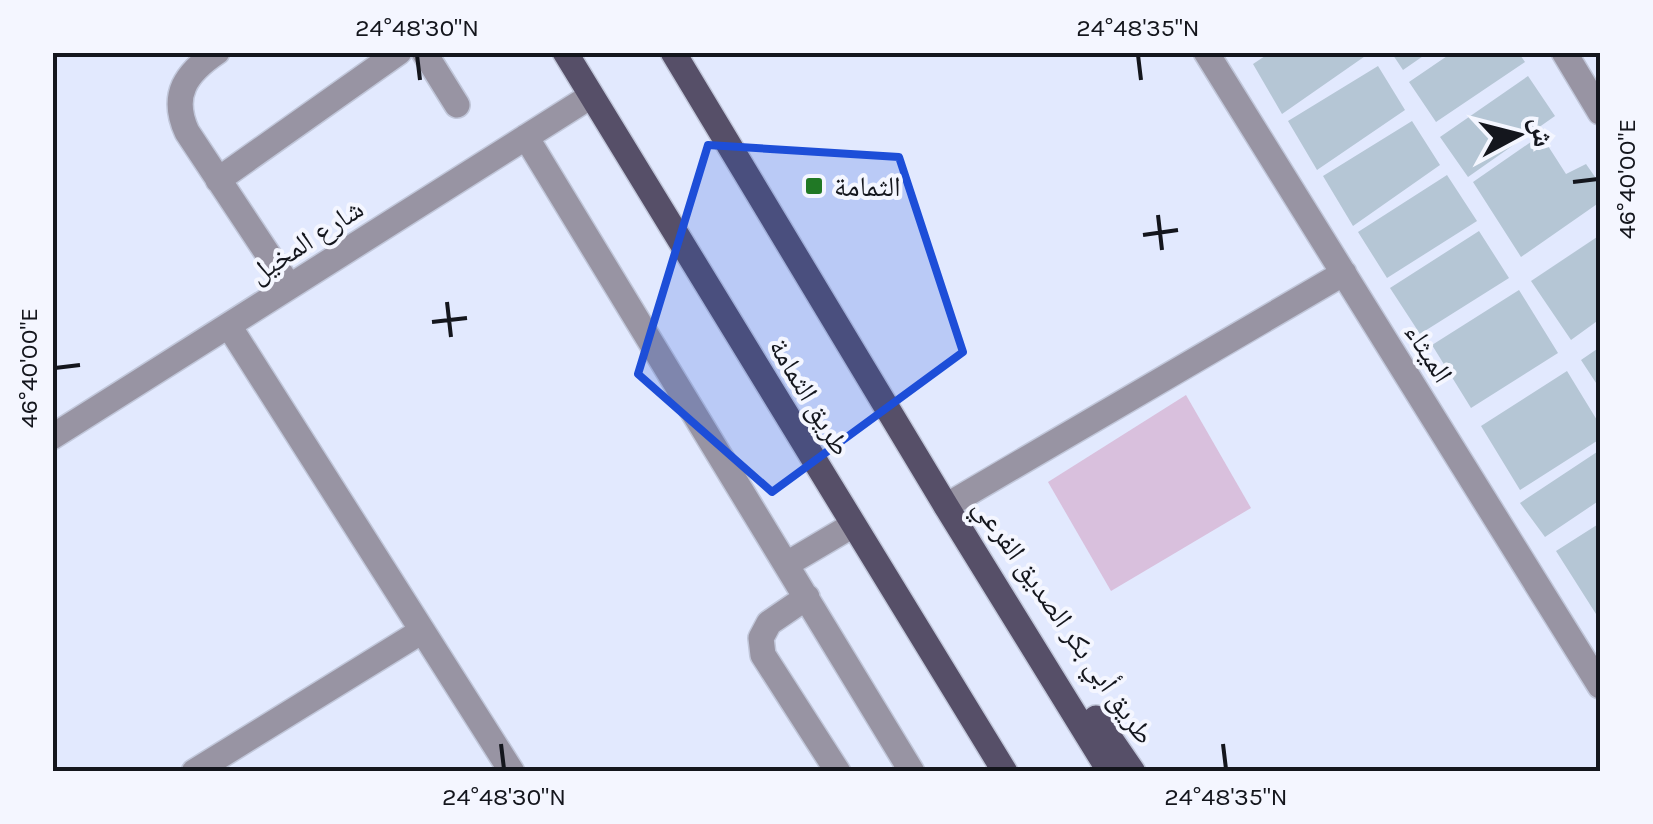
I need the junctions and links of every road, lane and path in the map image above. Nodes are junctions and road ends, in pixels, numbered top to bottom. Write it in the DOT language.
graph roads {
  1 [pos="218,52"];
  2 [pos="399,52"];
  3 [pos="565,52"];
  4 [pos="672,52"];
  5 [pos="1206,52"];
  6 [pos="1564,52"];
  7 [pos="435,56"];
  8 [pos="592,96"];
  9 [pos="458,105"];
  10 [pos="1600,112"];
  11 [pos="526,137"];
  12 [pos="218,180"];
  13 [pos="1344,273"];
  14 [pos="288,286"];
  15 [pos="230,326"];
  16 [pos="52,437"];
  17 [pos="946,506"];
  18 [pos="853,525"];
  19 [pos="787,564"];
  20 [pos="807,598"];
  21 [pos="422,630"];
  22 [pos="1600,686"];
  23 [pos="194,772"];
  24 [pos="512,772"];
  25 [pos="838,772"];
  26 [pos="912,772"];
  27 [pos="1006,772"];
  28 [pos="1110,772"];
  29 [pos="1134,772"];
  1 -- 12 [label="street"];
  2 -- 12 [label="street"];
  3 -- 8 [label="main road, طريق الثمامة"];
  4 -- 17 [label="main road"];
  5 -- 13 [label="street, الميثاء"];
  6 -- 10 [label="street"];
  7 -- 9 [label="street"];
  8 -- 11 [label="street, شارع المخيل"];
  8 -- 18 [label="main road, طريق الثمامة"];
  11 -- 14 [label="street, شارع المخيل"];
  11 -- 19 [label="street"];
  12 -- 14 [label="street"];
  13 -- 17 [label="street"];
  13 -- 22 [label="street, الميثاء"];
  14 -- 15 [label="street, شارع المخيل"];
  15 -- 16 [label="street, شارع المخيل"];
  15 -- 21 [label="street"];
  17 -- 28 [label="main road"];
  17 -- 29 [label="main road, طريق أبي بكر الصديق الفرعي"];
  18 -- 19 [label="street"];
  18 -- 27 [label="main road, طريق الثمامة"];
  19 -- 20 [label="street"];
  20 -- 25 [label="street"];
  20 -- 26 [label="street"];
  21 -- 23 [label="street"];
  21 -- 24 [label="street"];
}
